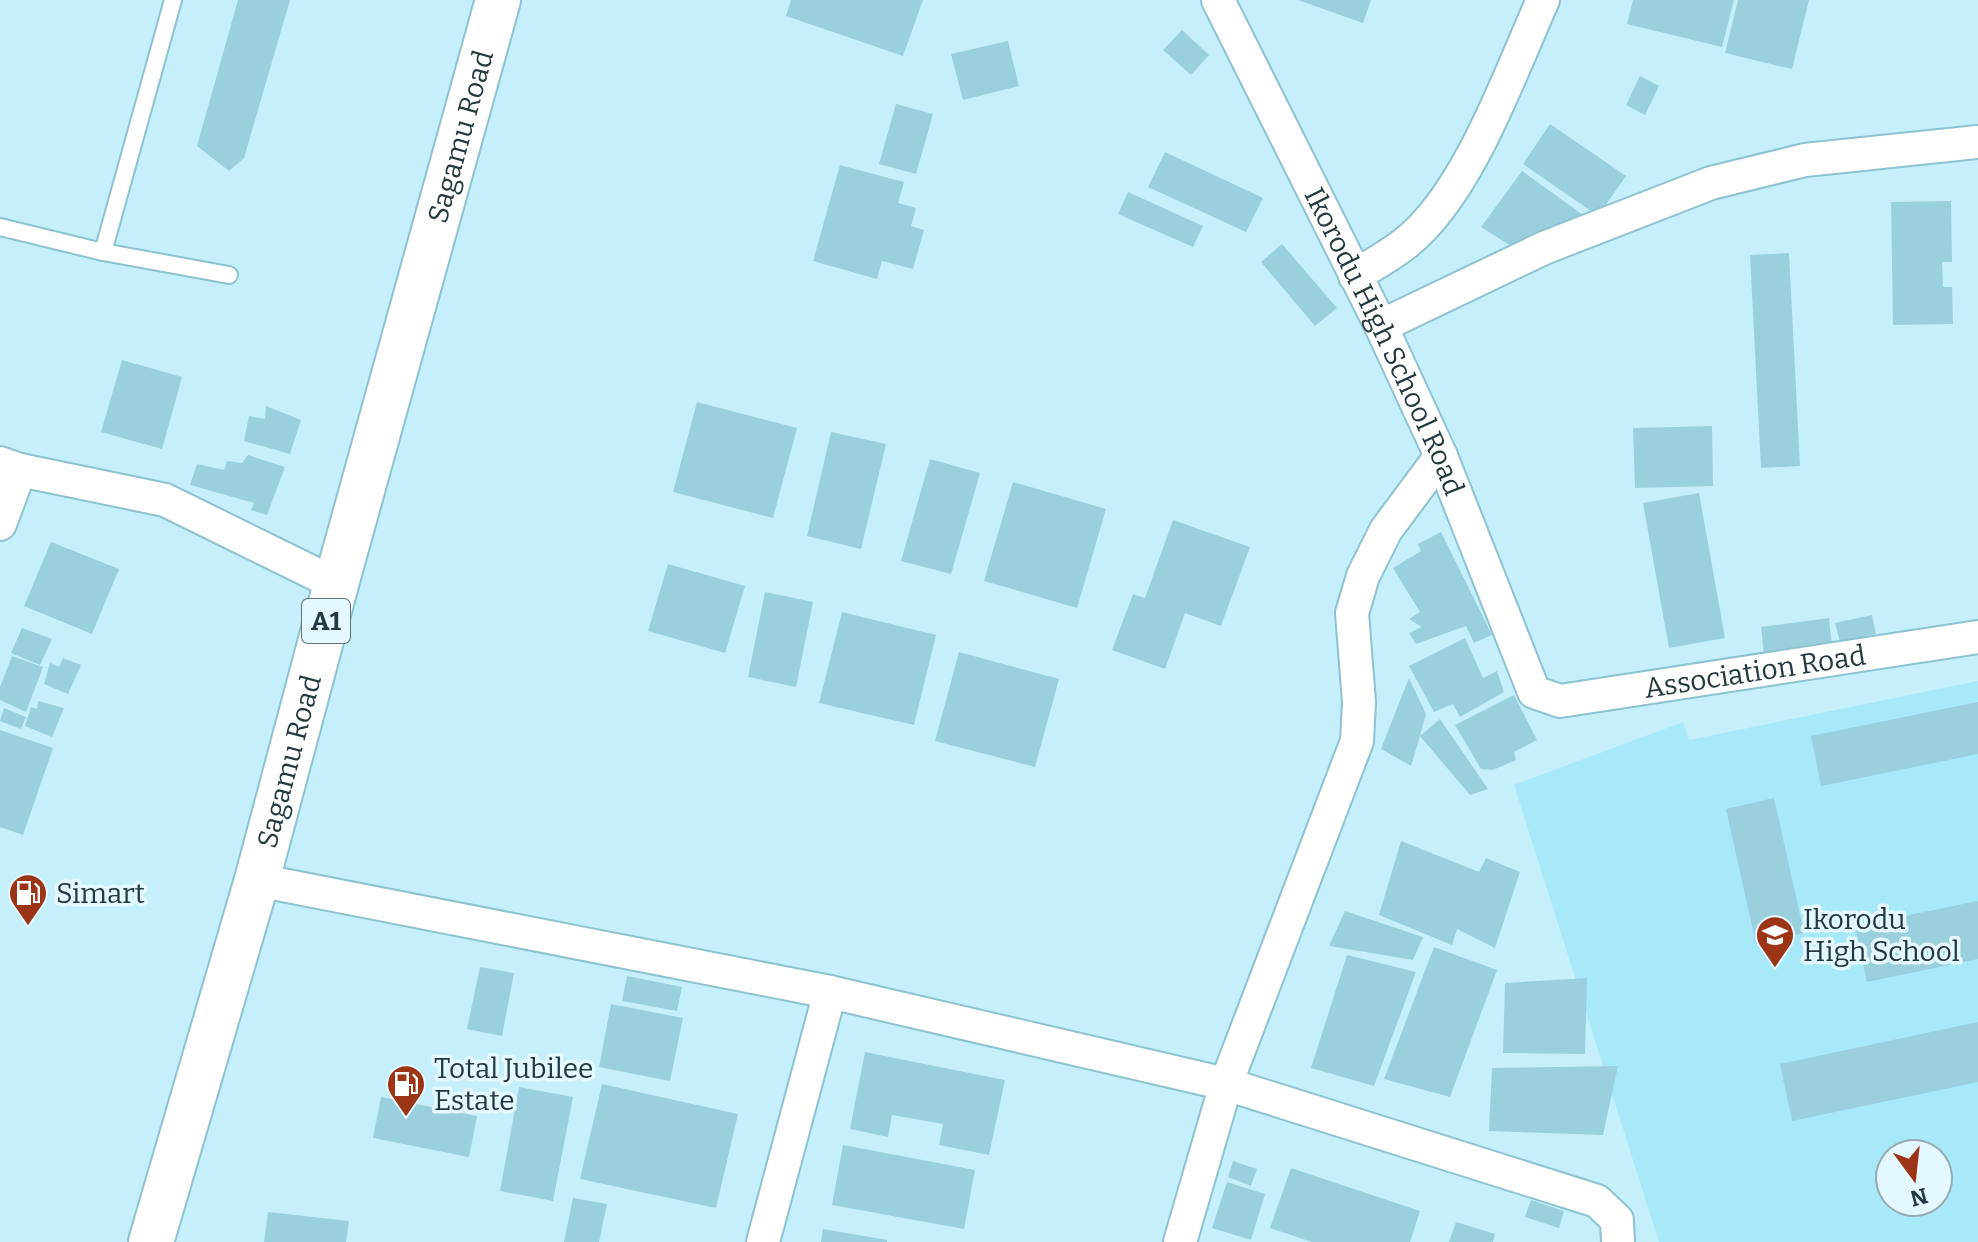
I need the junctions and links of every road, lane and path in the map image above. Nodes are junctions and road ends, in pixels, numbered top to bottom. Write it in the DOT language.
graph roads {
  1 [pos="173,0"];
  2 [pos="498,0"];
  3 [pos="1218,0"];
  4 [pos="1543,0"];
  5 [pos="1978,142"];
  6 [pos="0,227"];
  7 [pos="103,252"];
  8 [pos="229,275"];
  9 [pos="1355,276"];
  10 [pos="1381,326"];
  11 [pos="1441,456"];
  12 [pos="10,466"];
  13 [pos="0,524"];
  14 [pos="336,584"];
  15 [pos="1978,637"];
  16 [pos="1534,692"];
  17 [pos="257,880"];
  18 [pos="830,992"];
  19 [pos="1226,1084"];
  20 [pos="151,1242"];
  21 [pos="763,1242"];
  22 [pos="1180,1242"];
  23 [pos="1618,1242"];
  1 -- 7 [label="lane"];
  2 -- 14 [label="highway, Sagamu Road / A1"];
  3 -- 9 [label="street, Ikorodu High School Road"];
  4 -- 9 [label="street"];
  5 -- 10 [label="street"];
  6 -- 7 [label="lane"];
  7 -- 8 [label="lane"];
  9 -- 10 [label="street, Ikorodu High School Road"];
  10 -- 11 [label="street, Ikorodu High School Road"];
  11 -- 16 [label="street, Ikorodu High School Road"];
  11 -- 19 [label="street"];
  12 -- 13 [label="street"];
  12 -- 14 [label="street"];
  14 -- 17 [label="highway, Sagamu Road / A1"];
  15 -- 16 [label="street, Association Road"];
  17 -- 18 [label="street"];
  17 -- 20 [label="highway, Sagamu Road / A1"];
  18 -- 19 [label="street"];
  18 -- 21 [label="street"];
  19 -- 22 [label="street"];
  19 -- 23 [label="street"];
}
